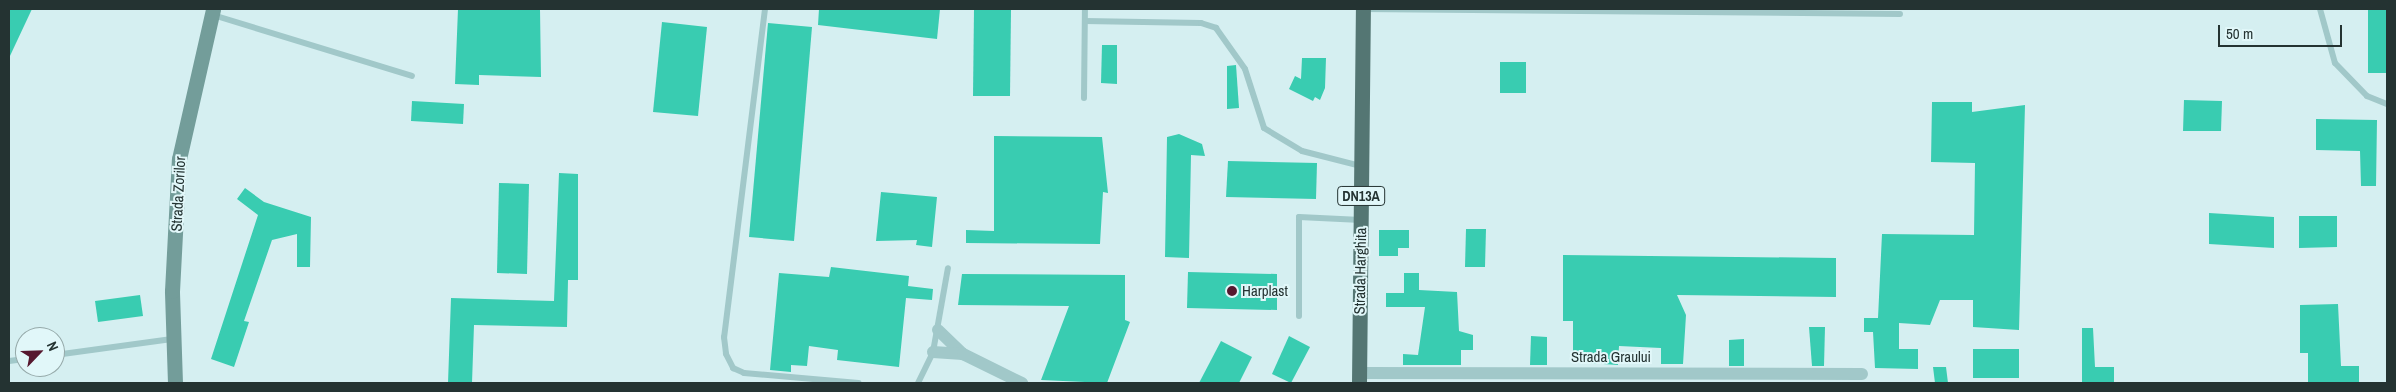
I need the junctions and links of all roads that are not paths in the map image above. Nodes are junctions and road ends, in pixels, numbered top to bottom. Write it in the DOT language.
graph roads {
  1 [pos="765,9"];
  2 [pos="1085,9"];
  3 [pos="1363,9"];
  4 [pos="2320,9"];
  5 [pos="212,12"];
  6 [pos="1900,14"];
  7 [pos="1085,21"];
  8 [pos="412,76"];
  9 [pos="1084,98"];
  10 [pos="2387,104"];
  11 [pos="1361,166"];
  12 [pos="1361,220"];
  13 [pos="948,268"];
  14 [pos="1299,316"];
  15 [pos="938,330"];
  16 [pos="172,339"];
  17 [pos="933,352"];
  18 [pos="65,354"];
  19 [pos="963,354"];
  20 [pos="1862,374"];
  21 [pos="1359,378"];
  22 [pos="174,383"];
  23 [pos="859,383"];
  24 [pos="918,383"];
  25 [pos="1022,383"];
  1 -- 23 [label="lane"];
  2 -- 7 [label="lane"];
  3 -- 6 [label="lane"];
  3 -- 11 [label="main road, Strada Harghita / DN13A"];
  4 -- 10 [label="lane"];
  5 -- 8 [label="lane"];
  5 -- 16 [label="street, Strada Zorilor"];
  7 -- 9 [label="lane"];
  7 -- 11 [label="lane"];
  11 -- 12 [label="main road, Strada Harghita / DN13A"];
  12 -- 14 [label="lane"];
  12 -- 21 [label="main road, Strada Harghita / DN13A"];
  13 -- 15 [label="lane"];
  15 -- 17 [label="lane"];
  15 -- 19 [label="street"];
  16 -- 18 [label="lane"];
  16 -- 22 [label="street, Strada Zorilor"];
  17 -- 19 [label="street"];
  17 -- 24 [label="lane"];
  19 -- 25 [label="street"];
  20 -- 21 [label="street, Strada Graului"];
}
